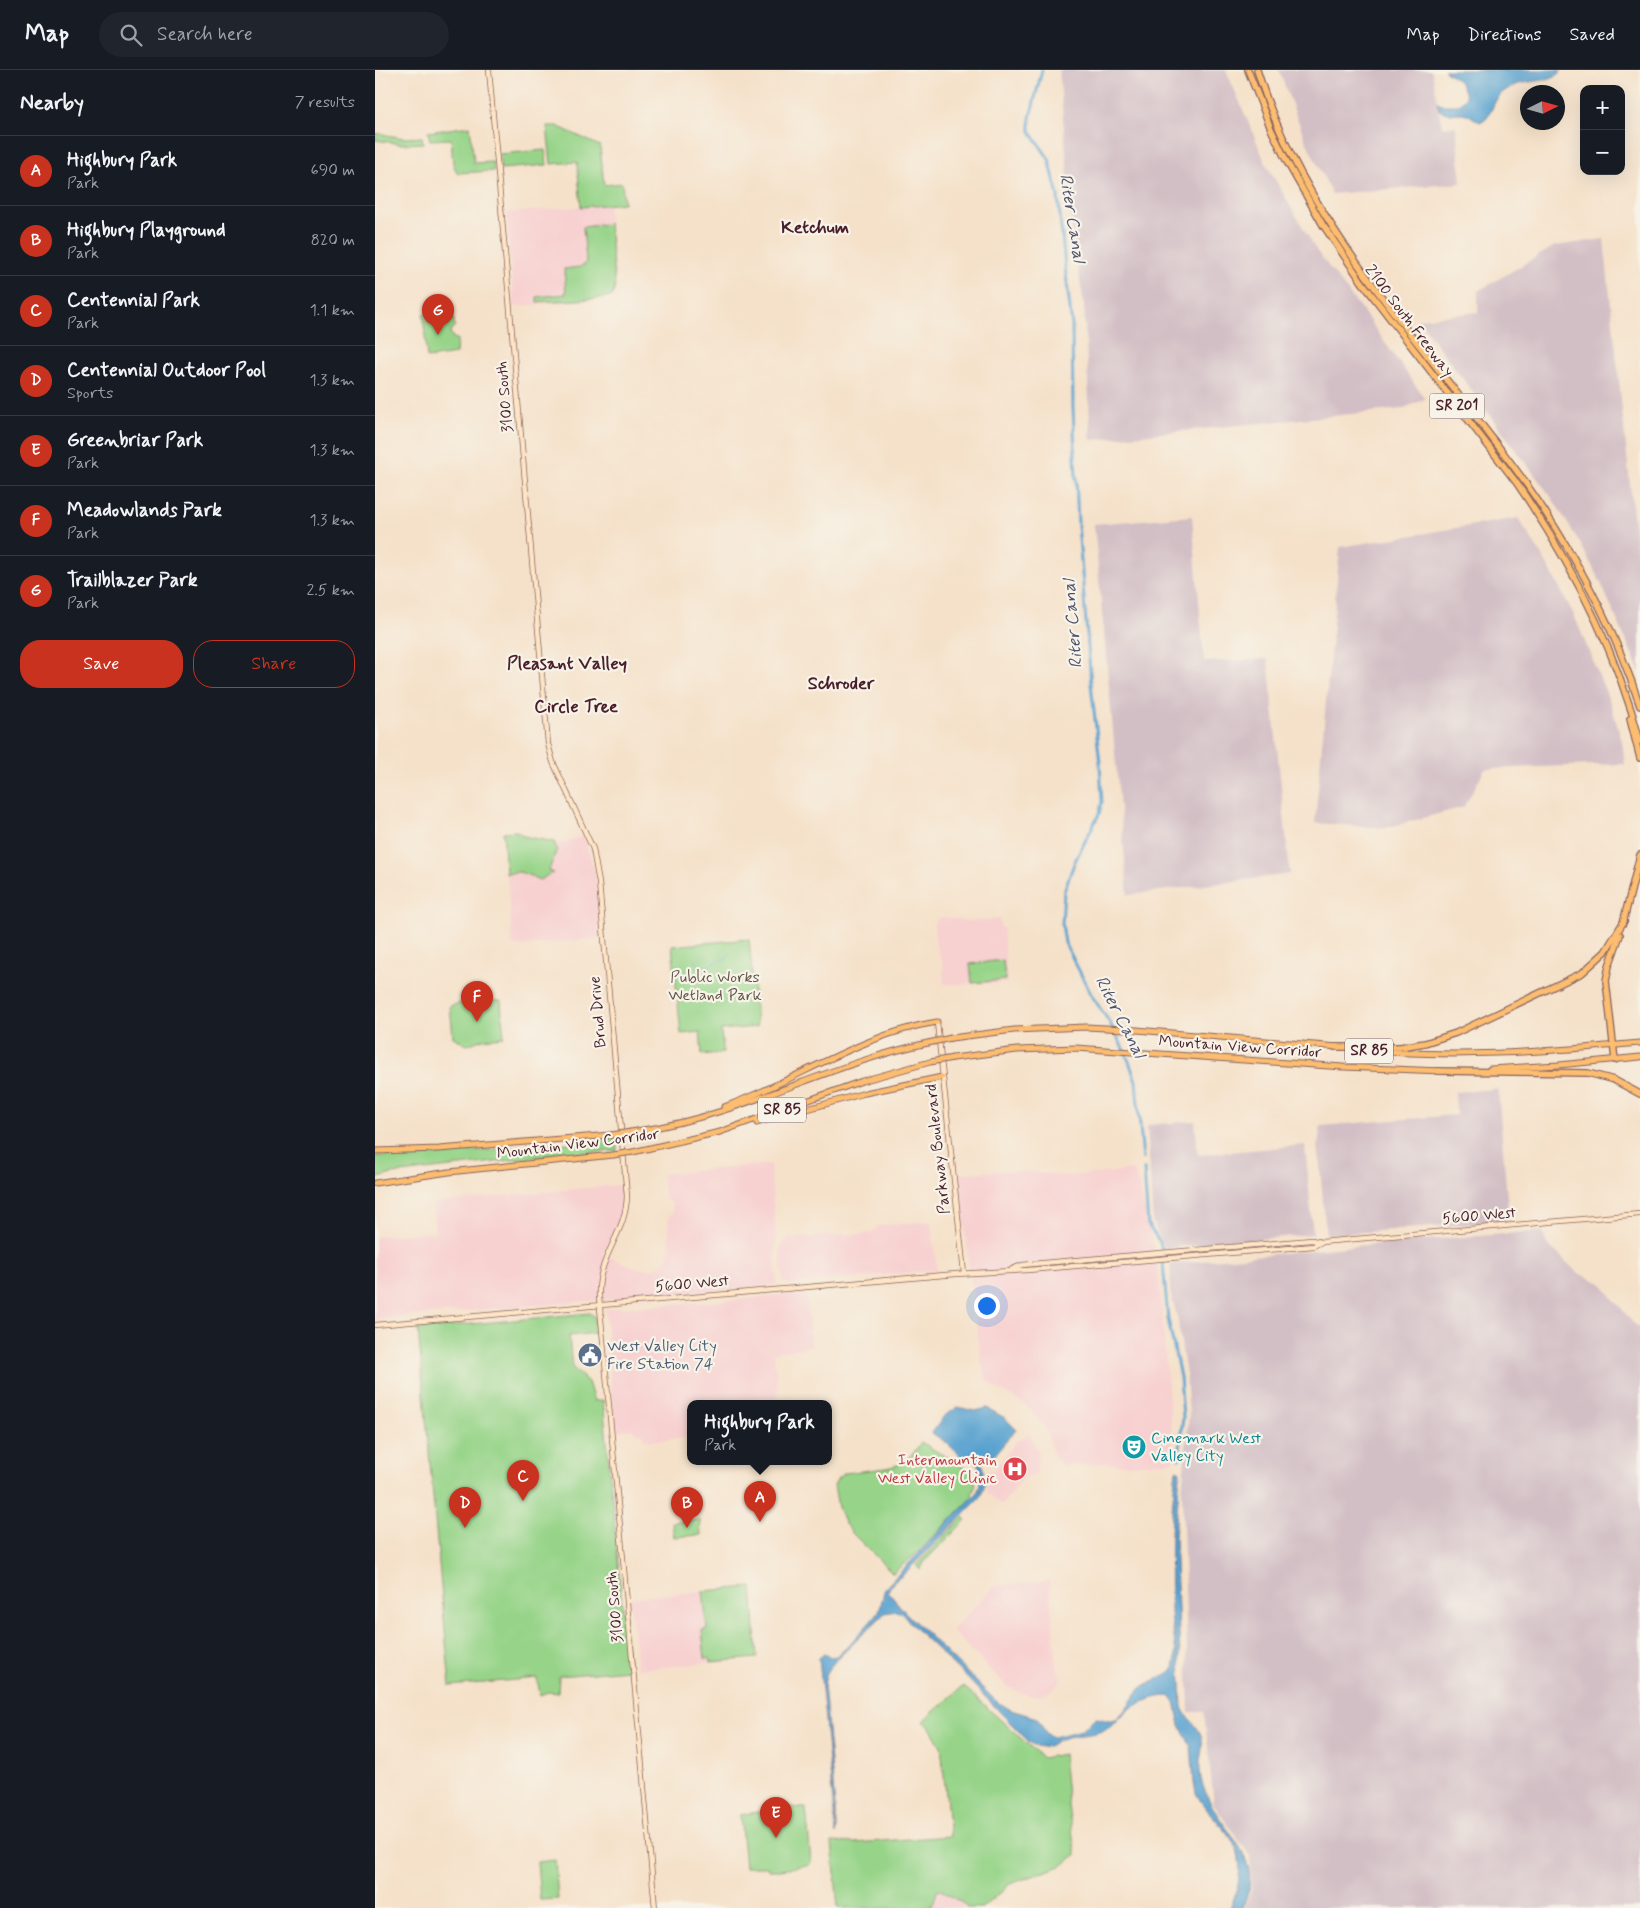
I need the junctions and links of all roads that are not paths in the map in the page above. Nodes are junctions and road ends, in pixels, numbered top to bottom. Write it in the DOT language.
graph roads {
  1 [pos="489,70"];
  2 [pos="1248,70"];
  3 [pos="1257,70"];
  4 [pos="1621,681"];
  5 [pos="1640,706"];
  6 [pos="546,722"];
  7 [pos="1640,741"];
  8 [pos="1640,758"];
  9 [pos="1640,855"];
  10 [pos="1624,922"];
  11 [pos="937,1022"];
  12 [pos="1640,1043"];
  13 [pos="1613,1046"];
  14 [pos="1335,1047"];
  15 [pos="1640,1057"];
  16 [pos="1615,1060"];
  17 [pos="1437,1071"];
  18 [pos="943,1077"];
  19 [pos="1640,1094"];
  20 [pos="737,1126"];
  21 [pos="647,1130"];
  22 [pos="375,1151"];
  23 [pos="375,1183"];
  24 [pos="1640,1214"];
  25 [pos="1321,1242"];
  26 [pos="1054,1265"];
  27 [pos="1012,1270"];
  28 [pos="964,1273"];
  29 [pos="599,1305"];
  30 [pos="375,1325"];
  31 [pos="655,1908"];
  1 -- 6 [label="main road, 3100 South"];
  2 -- 4 [label="highway, 2100 South Freeway / SR 201"];
  3 -- 5 [label="highway, 2100 South Freeway / SR 201"];
  4 -- 7 [label="highway, 2100 South Freeway / SR 201"];
  4 -- 8 [label="highway"];
  6 -- 29 [label="main road, Brud Drive"];
  9 -- 10 [label="highway"];
  10 -- 13 [label="highway"];
  10 -- 14 [label="highway"];
  11 -- 18 [label="main road, Parkway Boulevard"];
  11 -- 21 [label="highway"];
  12 -- 13 [label="highway, Mountain View Corridor / SR 85"];
  13 -- 14 [label="highway, Mountain View Corridor / SR 85"];
  13 -- 16 [label="highway"];
  14 -- 21 [label="highway, Mountain View Corridor / SR 85, bridge"];
  15 -- 16 [label="highway, Mountain View Corridor / SR 85"];
  16 -- 17 [label="highway, Mountain View Corridor / SR 85"];
  17 -- 19 [label="highway"];
  17 -- 20 [label="highway, Mountain View Corridor / SR 85, bridge"];
  18 -- 20 [label="highway"];
  18 -- 28 [label="main road, Parkway Boulevard"];
  20 -- 23 [label="highway, Mountain View Corridor / SR 85, bridge"];
  21 -- 22 [label="highway, Mountain View Corridor / SR 85, bridge"];
  24 -- 25 [label="main road, 5600 West"];
  25 -- 26 [label="main road, 5600 West"];
  25 -- 26 [label="main road, 5600 West"];
  26 -- 27 [label="main road, 5600 West"];
  26 -- 27 [label="main road, 5600 West"];
  27 -- 28 [label="main road, 5600 West"];
  28 -- 29 [label="main road, 5600 West"];
  29 -- 30 [label="main road, 5600 West"];
  29 -- 31 [label="main road, 3100 South"];
}
